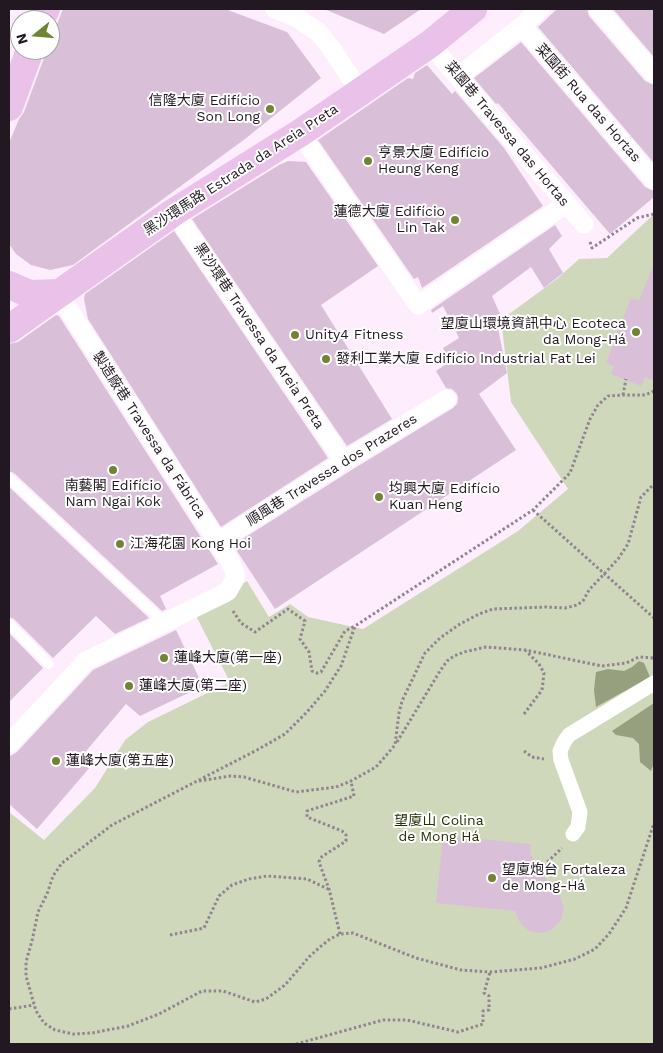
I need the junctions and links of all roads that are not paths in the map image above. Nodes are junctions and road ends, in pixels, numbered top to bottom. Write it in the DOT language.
graph roads {
  1 [pos="275,9"];
  2 [pos="473,9"];
  3 [pos="540,9"];
  4 [pos="598,9"];
  5 [pos="522,26"];
  6 [pos="430,44"];
  7 [pos="26,60"];
  8 [pos="654,74"];
  9 [pos="458,78"];
  10 [pos="360,92"];
  11 [pos="9,107"];
  12 [pos="300,133"];
  13 [pos="654,180"];
  14 [pos="566,204"];
  15 [pos="174,212"];
  16 [pos="584,224"];
  17 [pos="9,285"];
  18 [pos="58,293"];
  19 [pos="9,329"];
  20 [pos="447,399"];
  21 [pos="344,461"];
  22 [pos="9,478"];
  23 [pos="218,542"];
  24 [pos="164,622"];
  25 [pos="9,624"];
  26 [pos="49,664"];
  27 [pos="654,683"];
  28 [pos="9,744"];
  29 [pos="573,834"];
  1 -- 10 [label="street"];
  2 -- 6 [label="main road, 黑沙環馬路 Estrada da Areia Preta"];
  3 -- 5 [label="street"];
  4 -- 8 [label="street"];
  5 -- 9 [label="street"];
  5 -- 13 [label="street, 菜園街 Rua das Hortas"];
  6 -- 9 [label="street, 菜園巷 Travessa das Hortas"];
  6 -- 10 [label="main road, 黑沙環馬路 Estrada da Areia Preta"];
  7 -- 11 [label="main road"];
  9 -- 14 [label="street, 菜園巷 Travessa das Hortas"];
  10 -- 12 [label="main road, 黑沙環馬路 Estrada da Areia Preta"];
  12 -- 14 [label="street"];
  12 -- 15 [label="main road, 黑沙環馬路 Estrada da Areia Preta"];
  14 -- 16 [label="street, 菜園巷 Travessa das Hortas"];
  15 -- 18 [label="main road, 黑沙環馬路 Estrada da Areia Preta"];
  15 -- 21 [label="street, 黑沙環巷 Travessa da Areia Preta"];
  17 -- 18 [label="main road"];
  18 -- 19 [label="main road, 黑沙環馬路 Estrada da Areia Preta"];
  18 -- 23 [label="street, 製造廠巷 Travessa da Fábrica"];
  20 -- 21 [label="street, 順風巷 Travessa dos Prazeres"];
  21 -- 23 [label="street, 順風巷 Travessa dos Prazeres"];
  22 -- 24 [label="lane"];
  23 -- 24 [label="street, 製造廠巷 Travessa da Fábrica"];
  24 -- 28 [label="street"];
  25 -- 26 [label="lane"];
  27 -- 29 [label="street"];
}
